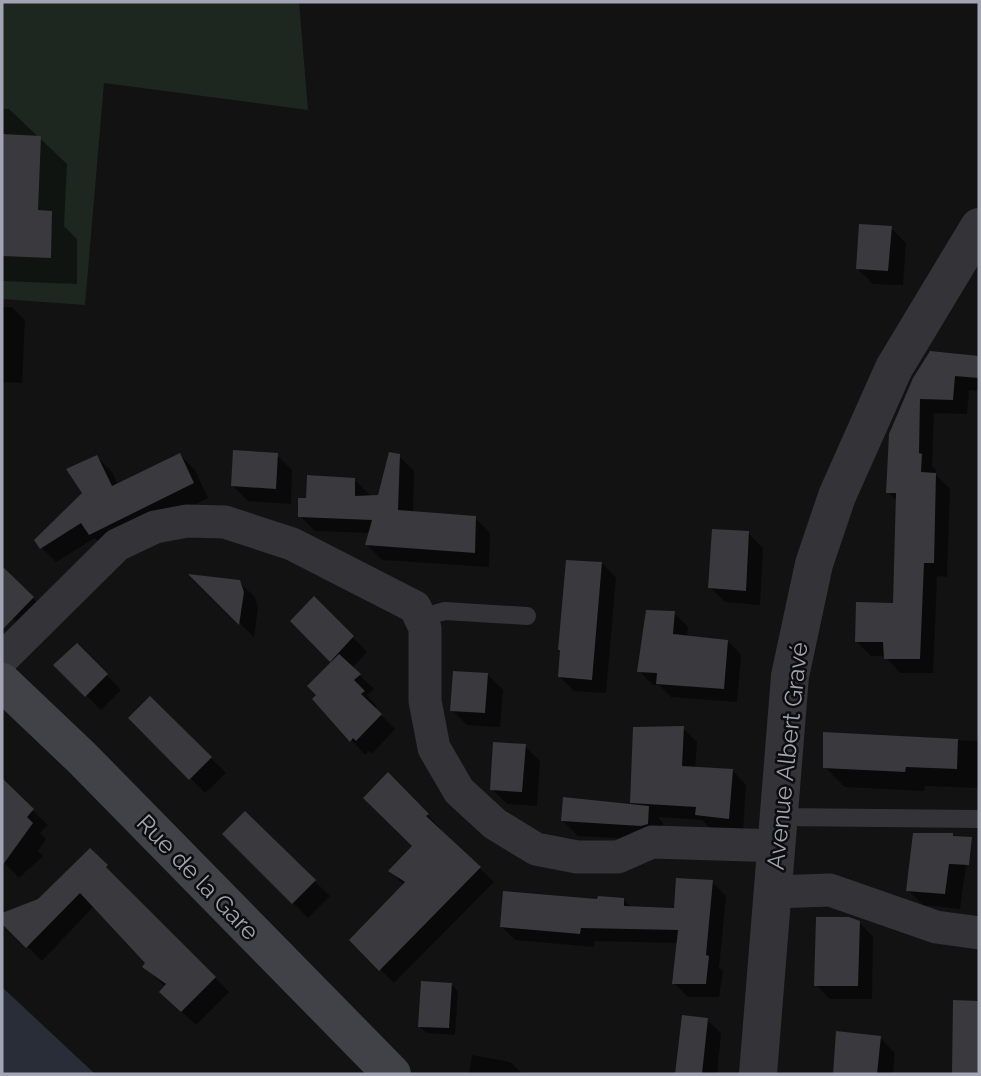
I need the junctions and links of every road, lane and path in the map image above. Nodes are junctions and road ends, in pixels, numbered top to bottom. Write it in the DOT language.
graph roads {
  1 [pos="979,227"];
  2 [pos="527,616"];
  3 [pos="420,618"];
  4 [pos="2,659"];
  5 [pos="2,682"];
  6 [pos="979,819"];
  7 [pos="778,832"];
  8 [pos="773,892"];
  9 [pos="979,933"];
  10 [pos="392,1074"];
  11 [pos="758,1074"];
  1 -- 7 [label="street, Avenue Albert Gravé"];
  2 -- 3 [label="lane"];
  3 -- 4 [label="street"];
  3 -- 7 [label="street"];
  5 -- 10 [label="main road, Rue de la Gare"];
  6 -- 7 [label="lane"];
  7 -- 8 [label="street, Avenue Albert Gravé"];
  8 -- 9 [label="street"];
  8 -- 11 [label="street, Avenue Albert Gravé"];
}
